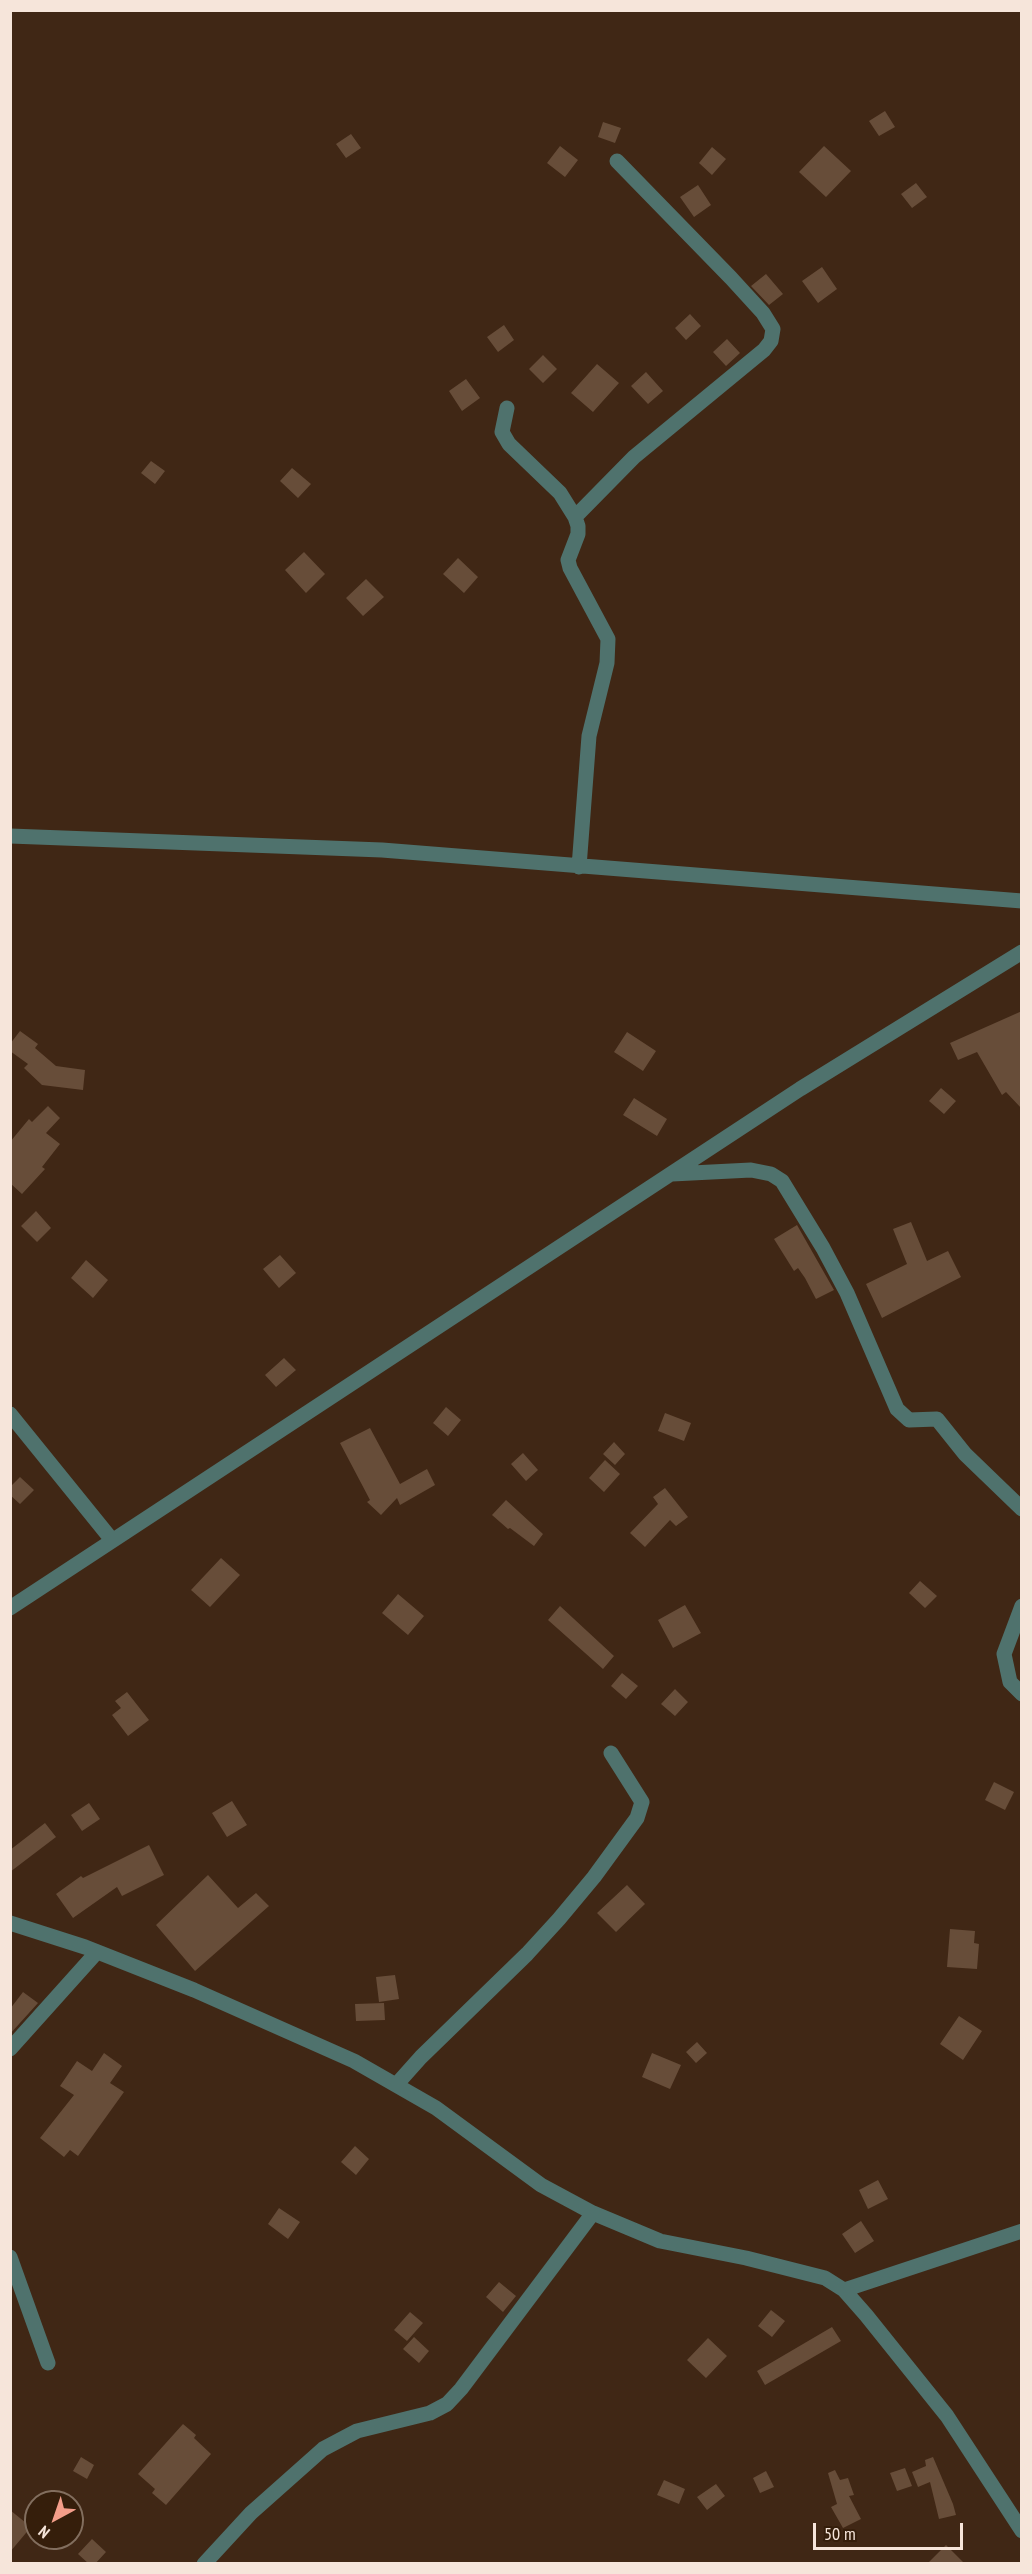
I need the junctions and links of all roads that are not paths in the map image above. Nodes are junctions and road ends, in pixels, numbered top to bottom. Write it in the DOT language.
graph roads {
  1 [pos="617,161"];
  2 [pos="507,408"];
  3 [pos="575,517"];
  4 [pos="10,836"];
  5 [pos="579,867"];
  6 [pos="1022,902"];
  7 [pos="1022,952"];
  8 [pos="672,1174"];
  9 [pos="10,1414"];
  10 [pos="1022,1509"];
  11 [pos="112,1540"];
  12 [pos="1022,1606"];
  13 [pos="10,1608"];
  14 [pos="1022,1694"];
  15 [pos="611,1753"];
  16 [pos="10,1923"];
  17 [pos="97,1952"];
  18 [pos="10,2049"];
  19 [pos="396,2085"];
  20 [pos="593,2213"];
  21 [pos="1022,2231"];
  22 [pos="10,2257"];
  23 [pos="843,2290"];
  24 [pos="48,2363"];
  25 [pos="1022,2531"];
  26 [pos="204,2564"];
  1 -- 3 [label="street"];
  2 -- 3 [label="street"];
  3 -- 5 [label="street"];
  4 -- 5 [label="street"];
  5 -- 6 [label="street"];
  7 -- 8 [label="street"];
  8 -- 10 [label="street"];
  8 -- 11 [label="street"];
  9 -- 11 [label="street"];
  11 -- 13 [label="street"];
  12 -- 14 [label="street"];
  15 -- 19 [label="street"];
  16 -- 17 [label="street"];
  17 -- 18 [label="street"];
  17 -- 19 [label="street"];
  19 -- 20 [label="street"];
  20 -- 23 [label="street"];
  20 -- 26 [label="street"];
  21 -- 23 [label="street"];
  22 -- 24 [label="street"];
  23 -- 25 [label="street"];
}
